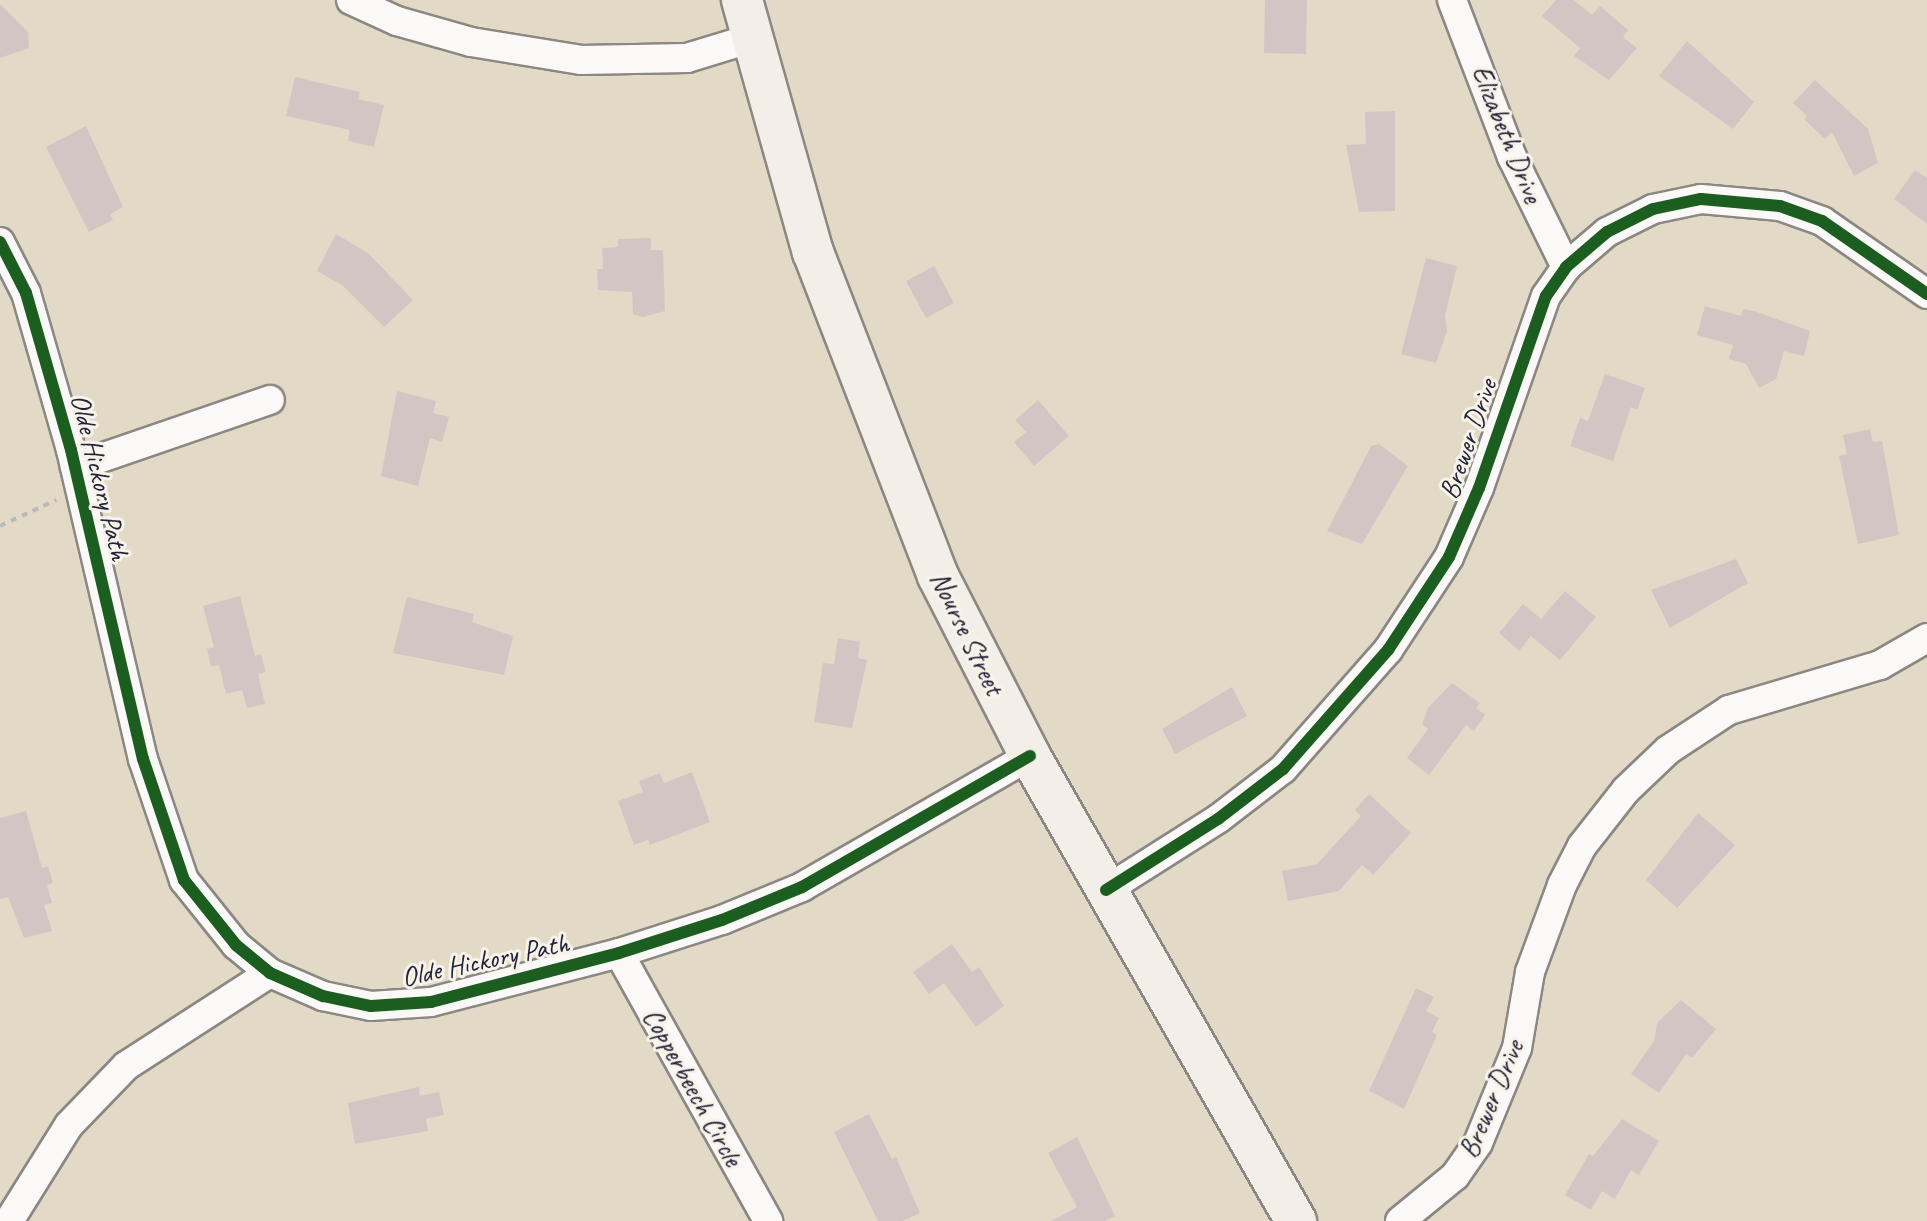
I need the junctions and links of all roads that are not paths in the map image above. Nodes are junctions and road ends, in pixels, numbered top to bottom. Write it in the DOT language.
graph roads {
  1 [pos="351,0"];
  2 [pos="742,0"];
  3 [pos="1452,0"];
  4 [pos="753,38"];
  5 [pos="0,242"];
  6 [pos="1566,267"];
  7 [pos="1927,294"];
  8 [pos="270,400"];
  9 [pos="78,477"];
  10 [pos="1927,638"];
  11 [pos="1030,756"];
  12 [pos="1106,890"];
  13 [pos="619,953"];
  14 [pos="270,973"];
  15 [pos="9,1221"];
  16 [pos="768,1221"];
  17 [pos="1296,1221"];
  18 [pos="1400,1221"];
  1 -- 4 [label="street"];
  2 -- 4 [label="main road, Nourse Street"];
  3 -- 6 [label="street, Elizabeth Drive"];
  4 -- 11 [label="main road, Nourse Street"];
  5 -- 9 [label="street, Olde Hickory Path"];
  6 -- 7 [label="street, Brewer Drive"];
  6 -- 12 [label="street, Brewer Drive"];
  8 -- 9 [label="street"];
  9 -- 14 [label="street, Olde Hickory Path"];
  10 -- 18 [label="street, Brewer Drive"];
  11 -- 12 [label="main road, Nourse Street"];
  11 -- 13 [label="street, Olde Hickory Path"];
  12 -- 17 [label="main road, Nourse Street"];
  13 -- 14 [label="street, Olde Hickory Path"];
  13 -- 16 [label="street, Copperbeech Circle"];
  14 -- 15 [label="street"];
}
